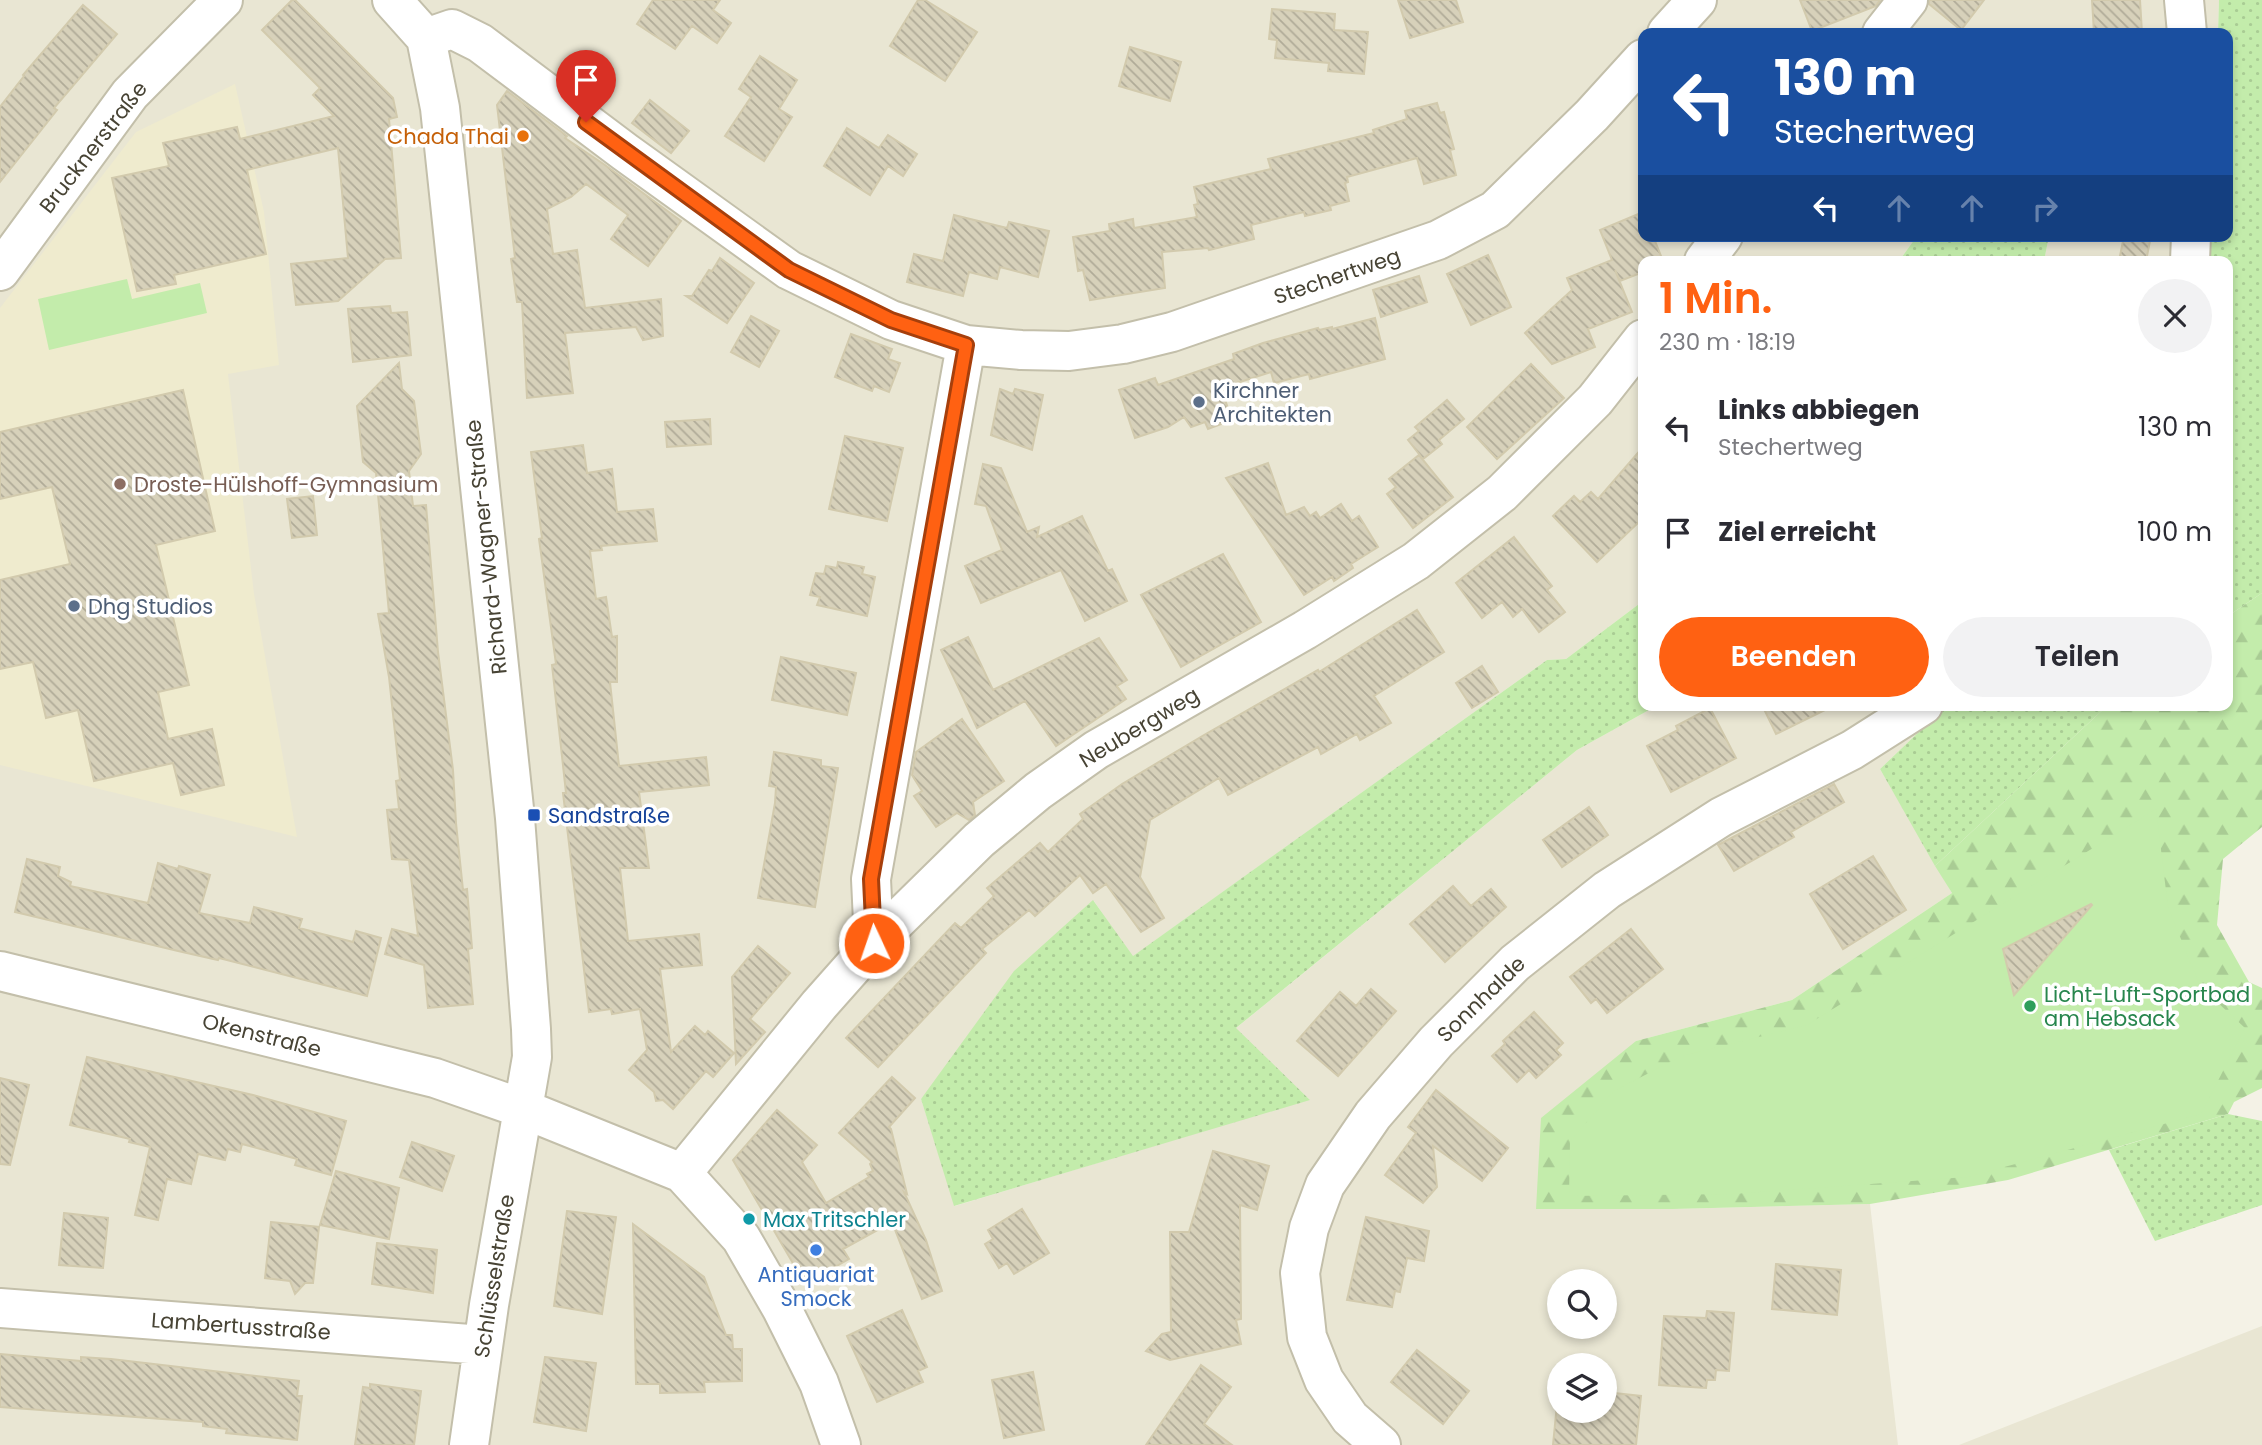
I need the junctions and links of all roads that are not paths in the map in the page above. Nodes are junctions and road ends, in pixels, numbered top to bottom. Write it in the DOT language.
graph roads {
  1 [pos="223,0"];
  2 [pos="392,0"];
  3 [pos="1697,0"];
  4 [pos="1908,0"];
  5 [pos="2184,0"];
  6 [pos="1672,28"];
  7 [pos="1886,28"];
  8 [pos="2187,28"];
  9 [pos="426,38"];
  10 [pos="1638,64"];
  11 [pos="1718,242"];
  12 [pos="1708,256"];
  13 [pos="0,271"];
  14 [pos="966,345"];
  15 [pos="1638,345"];
  16 [pos="1914,711"];
  17 [pos="874,943"];
  18 [pos="0,971"];
  19 [pos="521,1108"];
  20 [pos="682,1173"];
  21 [pos="0,1308"];
  22 [pos="483,1345"];
  23 [pos="469,1445"];
  24 [pos="841,1445"];
  25 [pos="1381,1445"];
  1 -- 13 [label="street, Brucknerstraße"];
  2 -- 9 [label="street"];
  3 -- 6 [label="street"];
  4 -- 7 [label="street"];
  5 -- 8 [label="street"];
  9 -- 14 [label="street, Stechertweg"];
  9 -- 19 [label="street, Richard-Wagner-Straße"];
  10 -- 14 [label="street, Stechertweg"];
  11 -- 12 [label="street"];
  14 -- 17 [label="street"];
  15 -- 17 [label="street, Neubergweg"];
  16 -- 25 [label="street, Sonnhalde"];
  17 -- 20 [label="street, Neubergweg"];
  18 -- 19 [label="street, Okenstraße"];
  19 -- 20 [label="street"];
  19 -- 22 [label="street, Schlüsselstraße"];
  20 -- 24 [label="street"];
  21 -- 22 [label="street, Lambertusstraße"];
  22 -- 23 [label="street, Schlüsselstraße"];
}
